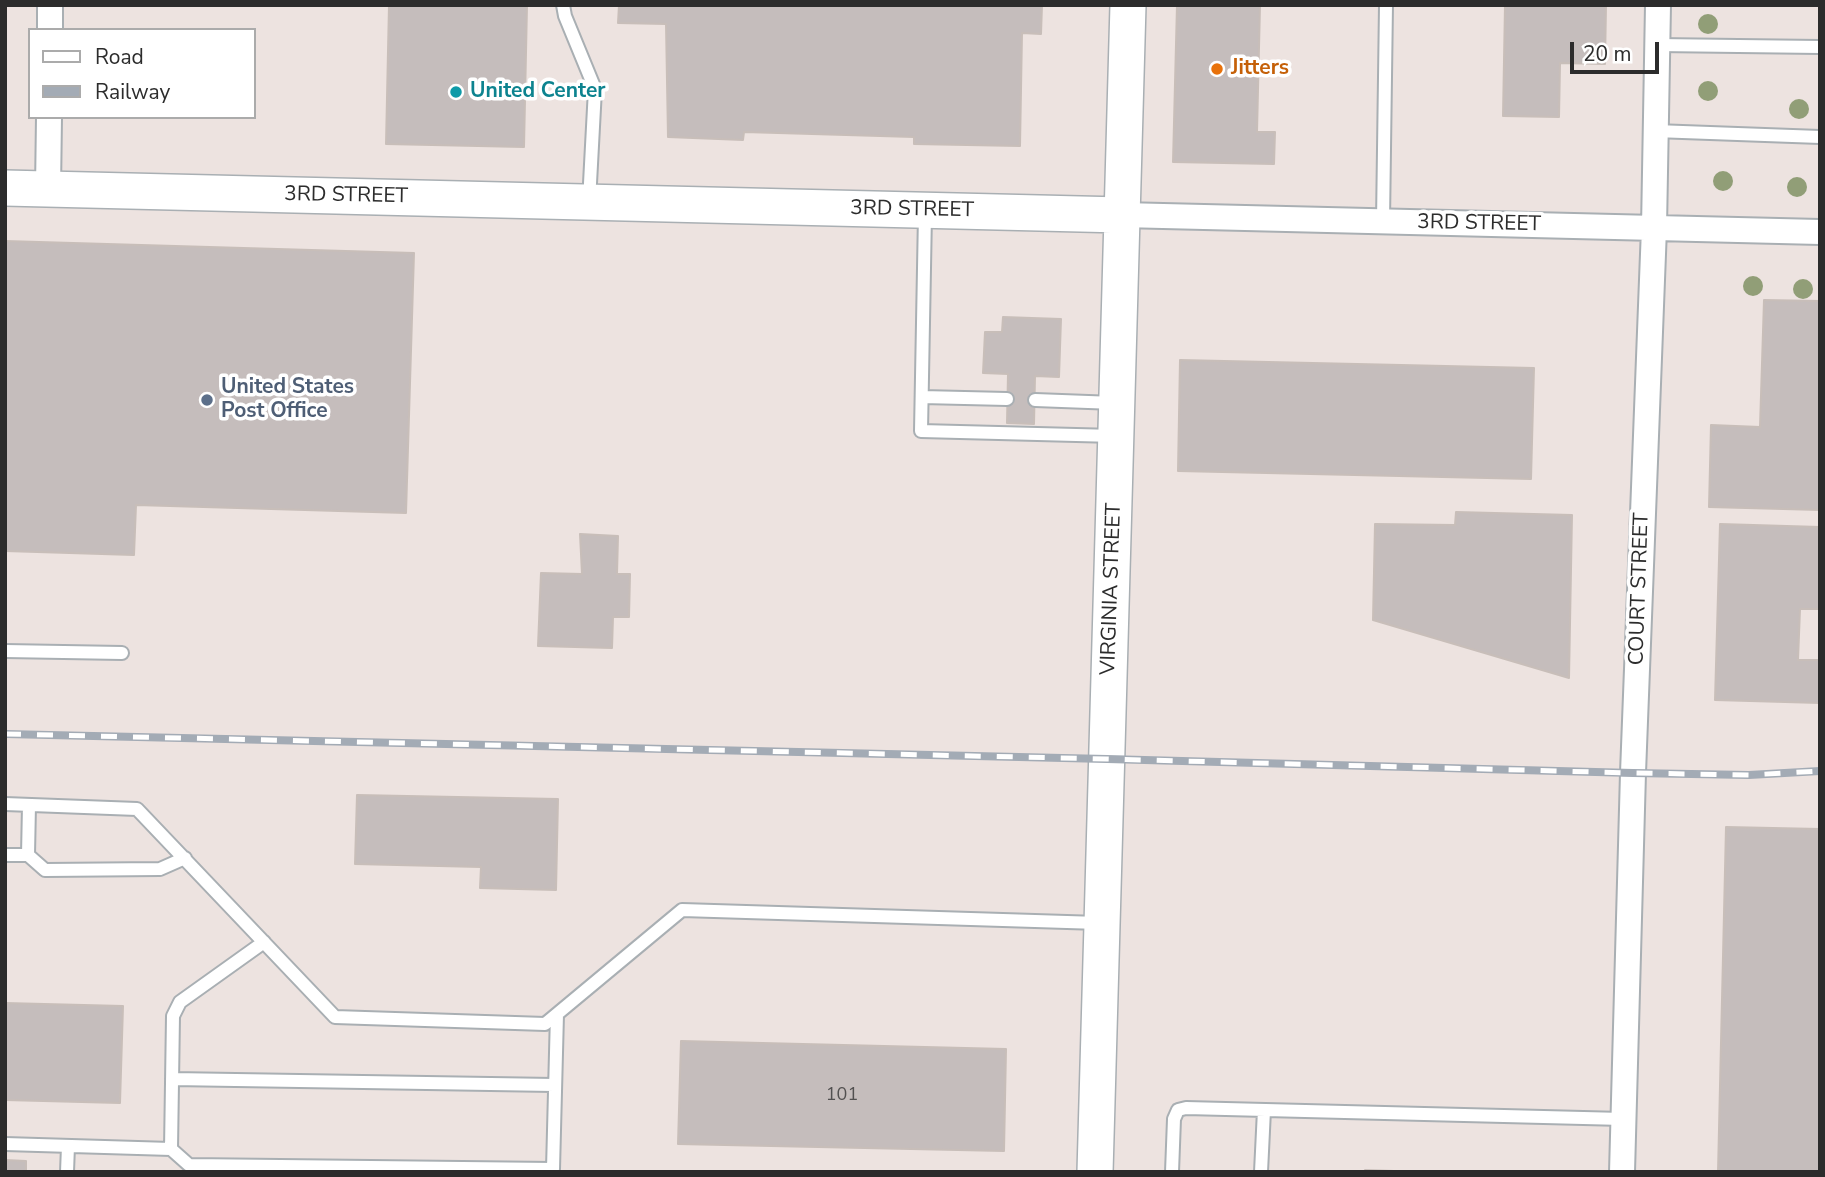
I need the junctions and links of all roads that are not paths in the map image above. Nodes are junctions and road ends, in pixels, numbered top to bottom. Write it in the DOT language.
graph roads {
  1 [pos="50,5"];
  2 [pos="563,5"];
  3 [pos="1128,5"];
  4 [pos="1386,5"];
  5 [pos="1658,5"];
  6 [pos="50,28"];
  7 [pos="1657,45"];
  8 [pos="1820,47"];
  9 [pos="49,119"];
  10 [pos="1656,131"];
  11 [pos="1820,137"];
  12 [pos="5,188"];
  13 [pos="48,189"];
  14 [pos="589,202"];
  15 [pos="925,210"];
  16 [pos="1122,215"];
  17 [pos="1382,221"];
  18 [pos="1654,228"];
  19 [pos="1820,232"];
  20 [pos="922,397"];
  21 [pos="1007,399"];
  22 [pos="1035,400"];
  23 [pos="1117,419"];
  24 [pos="5,650"];
  25 [pos="122,653"];
  26 [pos="5,804"];
  27 [pos="29,805"];
  28 [pos="5,855"];
  29 [pos="28,855"];
  30 [pos="185,858"];
  31 [pos="1102,923"];
  32 [pos="264,942"];
  33 [pos="557,1014"];
  34 [pos="172,1079"];
  35 [pos="554,1084"];
  36 [pos="1264,1110"];
  37 [pos="1623,1119"];
  38 [pos="5,1144"];
  39 [pos="68,1146"];
  40 [pos="171,1149"];
  41 [pos="553,1170"];
  42 [pos="67,1172"];
  43 [pos="1095,1172"];
  44 [pos="1172,1172"];
  45 [pos="1261,1172"];
  46 [pos="1622,1172"];
  1 -- 6 [label="street"];
  2 -- 14 [label="lane"];
  3 -- 16 [label="main road, VIRGINIA STREET"];
  4 -- 17 [label="lane"];
  5 -- 7 [label="street, COURT STREET"];
  7 -- 8 [label="lane"];
  7 -- 10 [label="street, COURT STREET"];
  9 -- 13 [label="street"];
  10 -- 11 [label="lane"];
  10 -- 18 [label="street, COURT STREET"];
  12 -- 13 [label="main road, 3RD STREET"];
  13 -- 14 [label="main road, 3RD STREET"];
  14 -- 15 [label="main road, 3RD STREET"];
  15 -- 16 [label="main road, 3RD STREET"];
  15 -- 20 [label="lane"];
  16 -- 17 [label="street, 3RD STREET"];
  16 -- 23 [label="main road, VIRGINIA STREET"];
  17 -- 18 [label="street, 3RD STREET"];
  18 -- 19 [label="street, 3RD STREET"];
  18 -- 37 [label="street, COURT STREET"];
  20 -- 21 [label="lane"];
  20 -- 23 [label="lane"];
  22 -- 23 [label="lane"];
  23 -- 31 [label="main road, VIRGINIA STREET"];
  24 -- 25 [label="lane"];
  26 -- 27 [label="lane"];
  27 -- 29 [label="lane"];
  27 -- 30 [label="lane"];
  28 -- 29 [label="lane"];
  29 -- 30 [label="lane"];
  30 -- 32 [label="lane"];
  31 -- 33 [label="lane"];
  31 -- 43 [label="main road, VIRGINIA STREET"];
  32 -- 33 [label="lane"];
  32 -- 34 [label="lane"];
  33 -- 35 [label="lane"];
  34 -- 35 [label="lane"];
  34 -- 40 [label="lane"];
  35 -- 41 [label="lane"];
  36 -- 37 [label="lane"];
  36 -- 44 [label="lane"];
  36 -- 45 [label="lane"];
  37 -- 46 [label="street, COURT STREET"];
  38 -- 39 [label="lane"];
  39 -- 40 [label="lane"];
  39 -- 42 [label="lane"];
  40 -- 41 [label="lane"];
}
